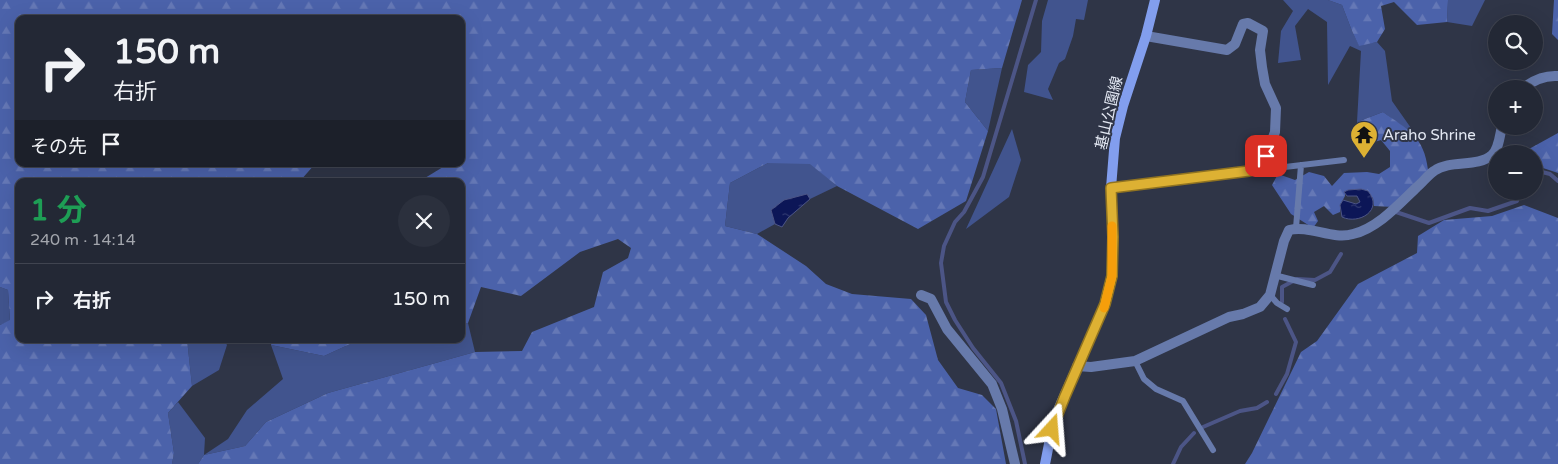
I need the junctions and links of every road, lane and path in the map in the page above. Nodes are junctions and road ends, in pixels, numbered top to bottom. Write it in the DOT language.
graph roads {
  1 [pos="1155,0"];
  2 [pos="1146,36"];
  3 [pos="1558,76"];
  4 [pos="1535,80"];
  5 [pos="1500,135"];
  6 [pos="1344,160"];
  7 [pos="1300,165"];
  8 [pos="1249,171"];
  9 [pos="1111,188"];
  10 [pos="1296,228"];
  11 [pos="1274,275"];
  12 [pos="1312,285"];
  13 [pos="921,294"];
  14 [pos="1270,295"];
  15 [pos="1287,309"];
  16 [pos="1135,361"];
  17 [pos="1077,366"];
  18 [pos="1213,450"];
  19 [pos="1047,452"];
  20 [pos="1015,464"];
  21 [pos="1039,464"];
  22 [pos="1045,464"];
  1 -- 2 [label="main road, 基山公園線"];
  2 -- 8 [label="street"];
  2 -- 9 [label="main road, 基山公園線"];
  3 -- 4 [label="street"];
  5 -- 10 [label="street"];
  6 -- 7 [label="lane"];
  7 -- 8 [label="lane"];
  7 -- 10 [label="lane"];
  8 -- 9 [label="street"];
  9 -- 17 [label="main road, 基山公園線"];
  10 -- 11 [label="street"];
  11 -- 12 [label="lane"];
  11 -- 14 [label="street"];
  13 -- 20 [label="street"];
  14 -- 15 [label="lane"];
  14 -- 16 [label="street"];
  16 -- 17 [label="street"];
  16 -- 18 [label="lane"];
  17 -- 19 [label="main road, 基山公園線"];
  19 -- 21 [label="street"];
  19 -- 22 [label="main road, 基山公園線"];
}
